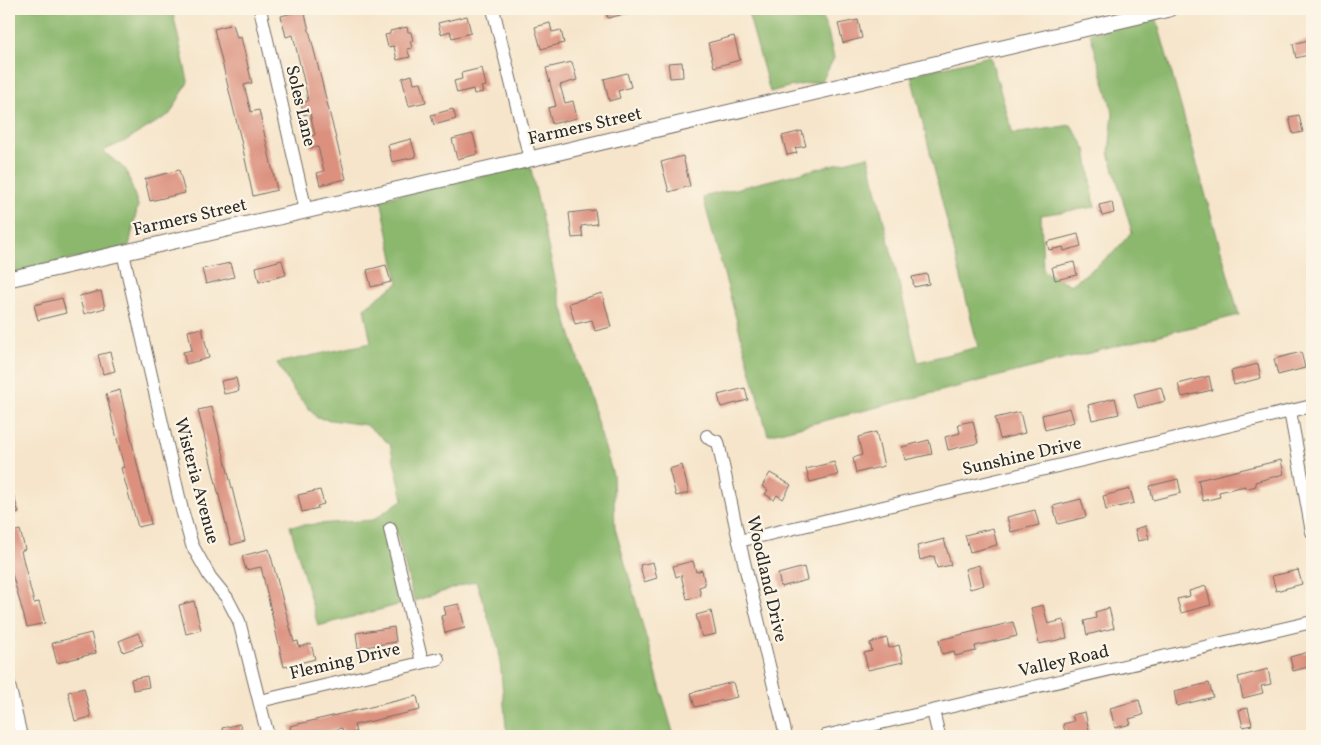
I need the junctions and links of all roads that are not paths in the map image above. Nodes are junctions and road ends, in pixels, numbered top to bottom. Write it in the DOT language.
graph roads {
  1 [pos="260,9"];
  2 [pos="493,9"];
  3 [pos="1169,9"];
  4 [pos="530,159"];
  5 [pos="306,211"];
  6 [pos="123,253"];
  7 [pos="9,279"];
  8 [pos="1312,406"];
  9 [pos="1290,411"];
  10 [pos="706,436"];
  11 [pos="390,529"];
  12 [pos="1312,532"];
  13 [pos="739,541"];
  14 [pos="1312,622"];
  15 [pos="438,659"];
  16 [pos="422,662"];
  17 [pos="9,685"];
  18 [pos="260,701"];
  19 [pos="933,711"];
  20 [pos="21,736"];
  21 [pos="268,736"];
  22 [pos="786,736"];
  23 [pos="824,736"];
  24 [pos="939,736"];
  1 -- 5 [label="street, Soles Lane"];
  2 -- 4 [label="street"];
  3 -- 4 [label="street, Farmers Street"];
  4 -- 5 [label="street, Farmers Street"];
  5 -- 6 [label="street, Farmers Street"];
  6 -- 7 [label="street, Farmers Street"];
  6 -- 18 [label="street, Wisteria Avenue"];
  8 -- 9 [label="street, Sunshine Drive"];
  9 -- 12 [label="street"];
  9 -- 13 [label="street, Sunshine Drive"];
  10 -- 13 [label="street, Woodland Drive"];
  11 -- 16 [label="street"];
  13 -- 22 [label="street, Woodland Drive"];
  14 -- 19 [label="street, Valley Road"];
  15 -- 16 [label="street, Fleming Drive"];
  16 -- 18 [label="street, Fleming Drive"];
  17 -- 20 [label="street"];
  18 -- 21 [label="street, Wisteria Avenue"];
  19 -- 23 [label="street, Valley Road"];
  19 -- 24 [label="street"];
}
